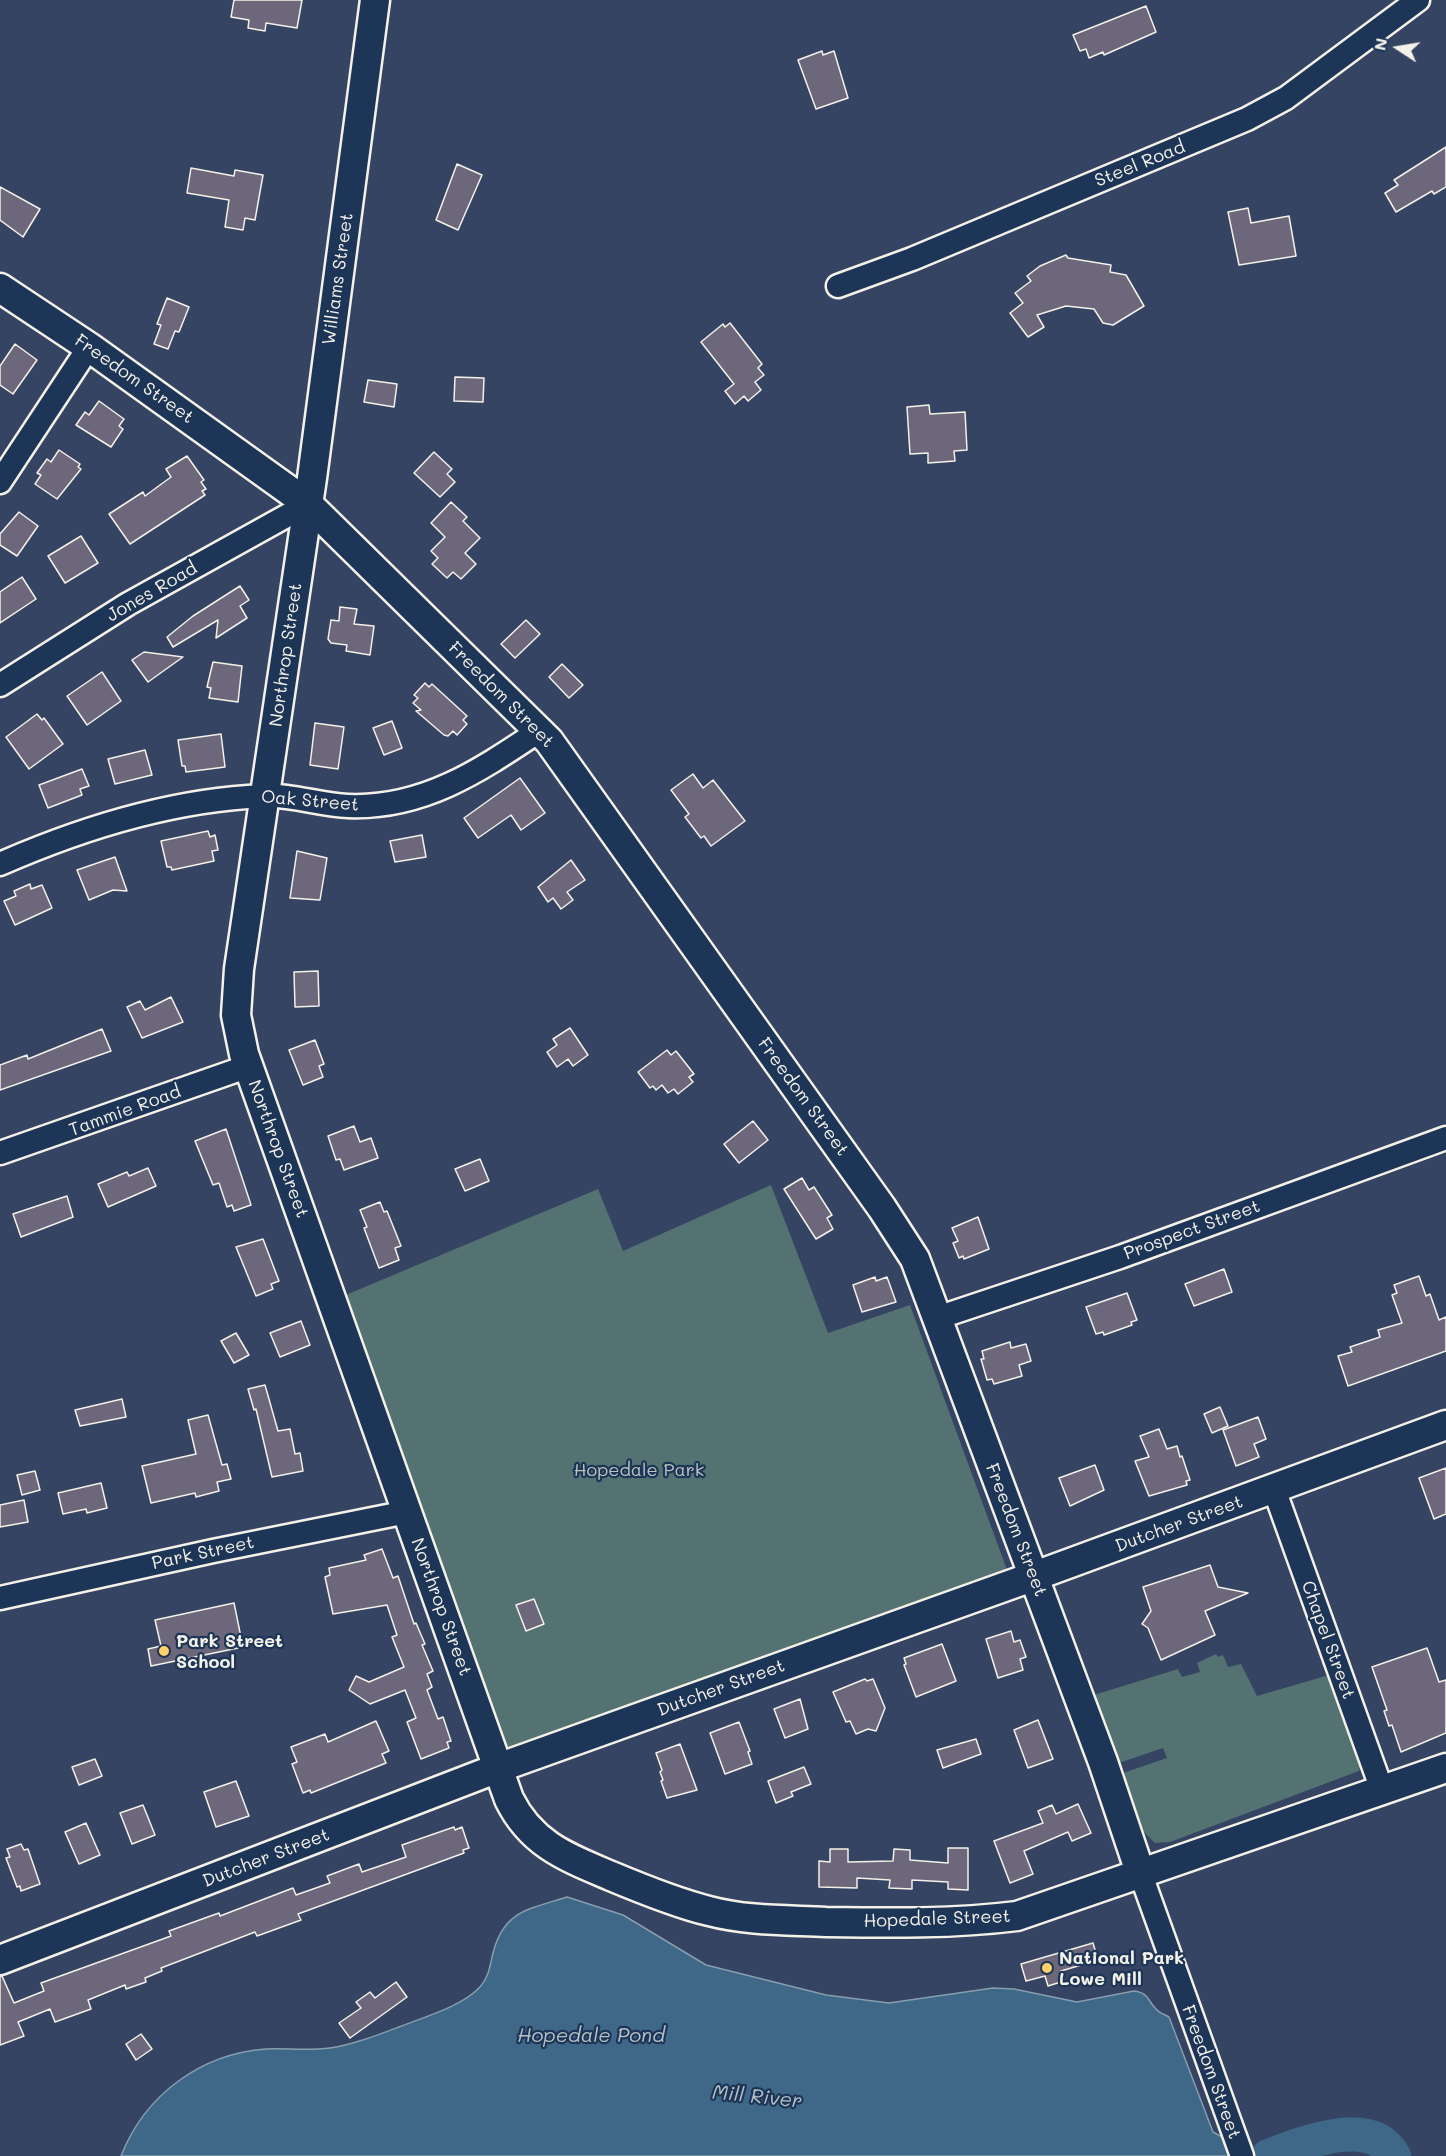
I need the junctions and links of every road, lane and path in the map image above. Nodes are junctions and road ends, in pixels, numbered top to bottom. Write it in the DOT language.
graph roads {
  1 [pos="375,0"];
  2 [pos="1418,0"];
  3 [pos="838,286"];
  4 [pos="0,288"];
  5 [pos="89,347"];
  6 [pos="0,482"];
  7 [pos="308,504"];
  8 [pos="0,685"];
  9 [pos="539,731"];
  10 [pos="265,795"];
  11 [pos="0,864"];
  12 [pos="249,1066"];
  13 [pos="1446,1138"];
  14 [pos="0,1153"];
  15 [pos="937,1318"];
  16 [pos="1446,1425"];
  17 [pos="1274,1489"];
  18 [pos="407,1512"];
  19 [pos="1033,1577"];
  20 [pos="0,1598"];
  21 [pos="498,1768"];
  22 [pos="1446,1768"];
  23 [pos="1383,1790"];
  24 [pos="1141,1875"];
  25 [pos="0,1960"];
  26 [pos="1242,2156"];
  1 -- 7 [label="street, Williams Street"];
  2 -- 3 [label="street, Steel Road"];
  4 -- 5 [label="street, Freedom Street"];
  5 -- 6 [label="street"];
  5 -- 7 [label="street, Freedom Street"];
  7 -- 8 [label="street, Jones Road"];
  7 -- 9 [label="street, Freedom Street"];
  7 -- 10 [label="street, Northrop Street"];
  9 -- 10 [label="street, Oak Street"];
  9 -- 15 [label="street, Freedom Street"];
  10 -- 11 [label="street, Oak Street"];
  10 -- 12 [label="street, Northrop Street"];
  12 -- 14 [label="street, Tammie Road"];
  12 -- 18 [label="street, Northrop Street"];
  13 -- 15 [label="street, Prospect Street"];
  15 -- 19 [label="street, Freedom Street"];
  16 -- 17 [label="street, Dutcher Street"];
  17 -- 19 [label="street, Dutcher Street"];
  17 -- 23 [label="street, Chapel Street"];
  18 -- 20 [label="street, Park Street"];
  18 -- 21 [label="street, Northrop Street"];
  19 -- 21 [label="street, Dutcher Street"];
  19 -- 24 [label="street, Freedom Street"];
  21 -- 24 [label="street, Hopedale Street"];
  21 -- 25 [label="street, Dutcher Street"];
  22 -- 23 [label="street, Hopedale Street"];
  23 -- 24 [label="street, Hopedale Street"];
  24 -- 26 [label="street, Freedom Street"];
}
